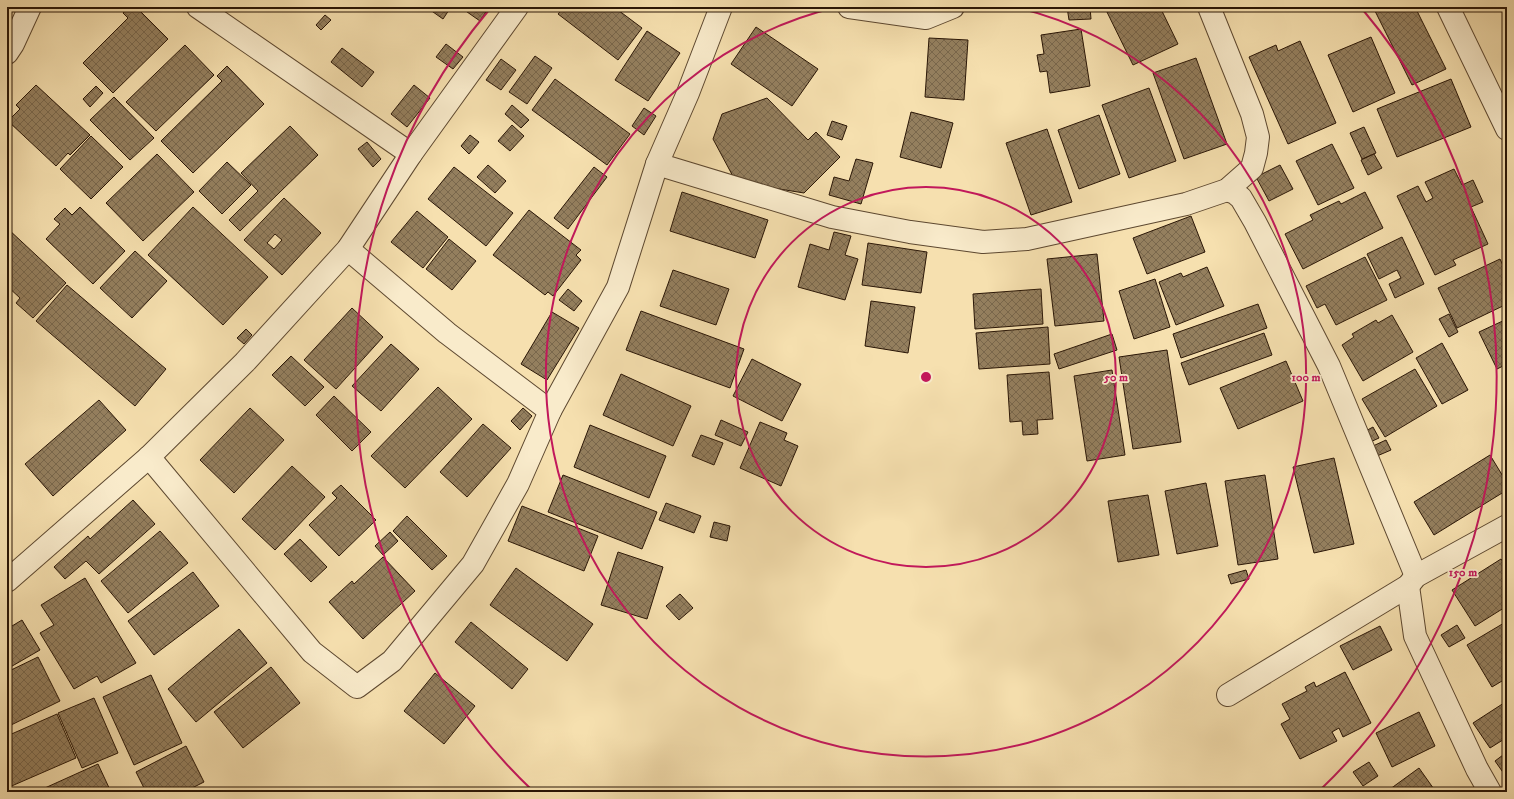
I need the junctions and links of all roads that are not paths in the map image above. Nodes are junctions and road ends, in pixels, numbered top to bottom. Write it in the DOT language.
graph roads {
  1 [pos="30,7"];
  2 [pos="198,7"];
  3 [pos="517,7"];
  4 [pos="721,7"];
  5 [pos="849,7"];
  6 [pos="953,7"];
  7 [pos="1209,7"];
  8 [pos="1448,7"];
  9 [pos="7,53"];
  10 [pos="1507,129"];
  11 [pos="411,154"];
  12 [pos="657,164"];
  13 [pos="1227,190"];
  14 [pos="348,249"];
  15 [pos="550,411"];
  16 [pos="149,457"];
  17 [pos="1507,526"];
  18 [pos="7,580"];
  19 [pos="1412,581"];
  20 [pos="1228,695"];
  21 [pos="1490,792"];
  1 -- 9 [label="street"];
  2 -- 11 [label="street"];
  3 -- 11 [label="street"];
  4 -- 12 [label="street"];
  5 -- 6 [label="street"];
  7 -- 13 [label="street"];
  8 -- 10 [label="street"];
  11 -- 14 [label="street"];
  12 -- 13 [label="street"];
  12 -- 15 [label="street"];
  13 -- 19 [label="street"];
  14 -- 15 [label="street"];
  14 -- 16 [label="street"];
  15 -- 16 [label="street"];
  16 -- 18 [label="street"];
  17 -- 19 [label="street"];
  19 -- 20 [label="street"];
  19 -- 21 [label="street"];
}
